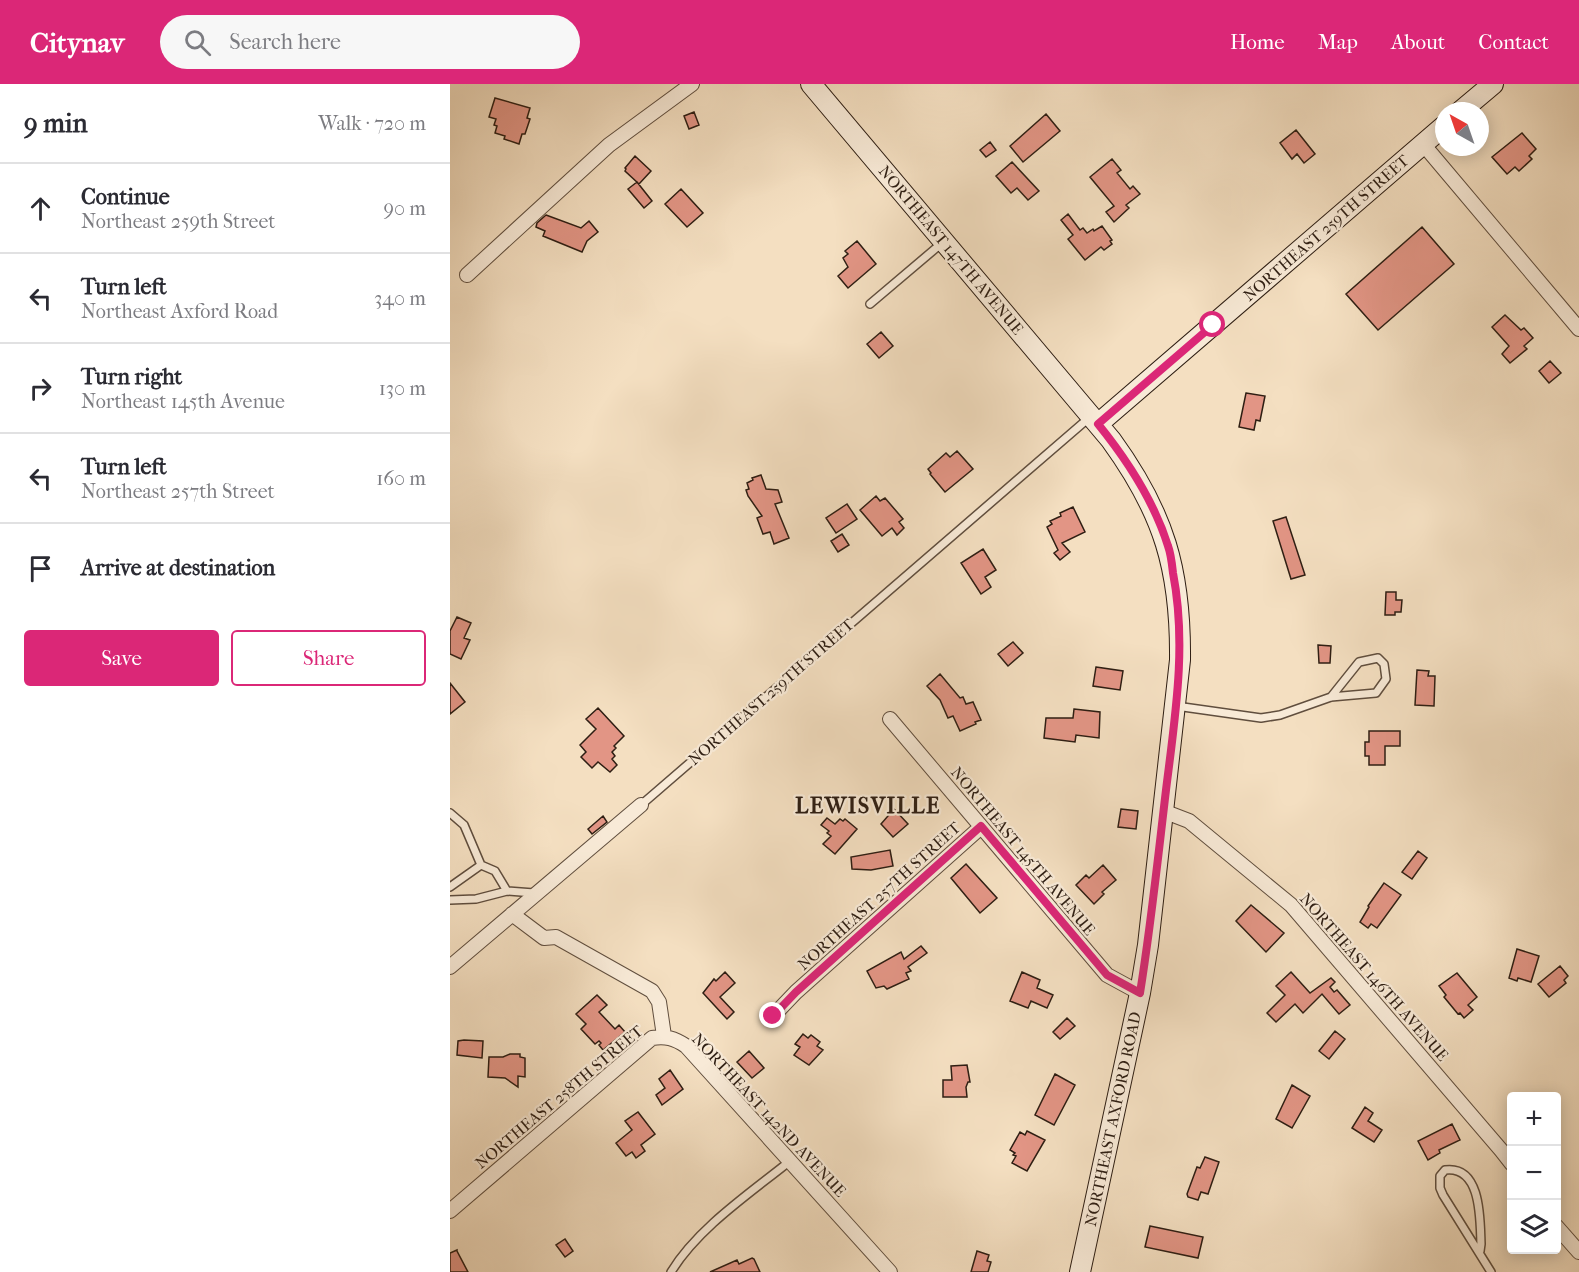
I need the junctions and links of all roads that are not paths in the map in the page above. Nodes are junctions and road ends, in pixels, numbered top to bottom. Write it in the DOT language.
graph roads {
  1 [pos="692,84"];
  2 [pos="811,84"];
  3 [pos="1493,84"];
  4 [pos="1472,102"];
  5 [pos="1435,134"];
  6 [pos="1423,144"];
  7 [pos="944,241"];
  8 [pos="466,275"];
  9 [pos="870,304"];
  10 [pos="1579,329"];
  11 [pos="1095,420"];
  12 [pos="1331,697"];
  13 [pos="1176,706"];
  14 [pos="890,719"];
  15 [pos="640,805"];
  16 [pos="1164,811"];
  17 [pos="450,813"];
  18 [pos="981,826"];
  19 [pos="481,865"];
  20 [pos="450,887"];
  21 [pos="507,891"];
  22 [pos="536,893"];
  23 [pos="450,900"];
  24 [pos="512,914"];
  25 [pos="450,967"];
  26 [pos="1140,993"];
  27 [pos="773,1016"];
  28 [pos="664,1036"];
  29 [pos="1507,1158"];
  30 [pos="789,1161"];
  31 [pos="450,1211"];
  32 [pos="1561,1231"];
  33 [pos="1480,1251"];
  34 [pos="1579,1252"];
  35 [pos="670,1272"];
  36 [pos="890,1272"];
  37 [pos="1080,1272"];
  38 [pos="1491,1272"];
  1 -- 8 [label="street"];
  2 -- 7 [label="main road, NORTHEAST 147TH AVENUE"];
  3 -- 4 [label="main road"];
  5 -- 6 [label="main road, NORTHEAST 259TH STREET"];
  6 -- 10 [label="street"];
  6 -- 11 [label="main road, NORTHEAST 259TH STREET"];
  7 -- 9 [label="lane"];
  7 -- 11 [label="main road, NORTHEAST 147TH AVENUE"];
  11 -- 13 [label="main road, NORTHEAST AXFORD ROAD"];
  11 -- 15 [label="lane, NORTHEAST 259TH STREET"];
  12 -- 12 [label="lane"];
  12 -- 13 [label="lane"];
  13 -- 16 [label="main road, NORTHEAST AXFORD ROAD"];
  14 -- 18 [label="street, NORTHEAST 145TH AVENUE"];
  15 -- 22 [label="street, NORTHEAST 259TH STREET"];
  16 -- 26 [label="main road, NORTHEAST AXFORD ROAD"];
  16 -- 29 [label="street, NORTHEAST 146TH AVENUE"];
  17 -- 19 [label="lane"];
  18 -- 26 [label="street, NORTHEAST 145TH AVENUE"];
  18 -- 27 [label="street, NORTHEAST 257TH STREET"];
  19 -- 20 [label="lane"];
  19 -- 21 [label="lane"];
  21 -- 22 [label="lane"];
  21 -- 23 [label="lane"];
  22 -- 24 [label="street, NORTHEAST 259TH STREET"];
  24 -- 25 [label="street, NORTHEAST 259TH STREET"];
  24 -- 28 [label="street, NORTHEAST 142ND AVENUE"];
  26 -- 37 [label="main road, NORTHEAST AXFORD ROAD"];
  28 -- 30 [label="street, NORTHEAST 142ND AVENUE"];
  28 -- 31 [label="street, NORTHEAST 258TH STREET"];
  30 -- 35 [label="lane"];
  30 -- 36 [label="street, NORTHEAST 142ND AVENUE"];
  32 -- 34 [label="street"];
  33 -- 33 [label="lane"];
  33 -- 38 [label="lane"];
}
